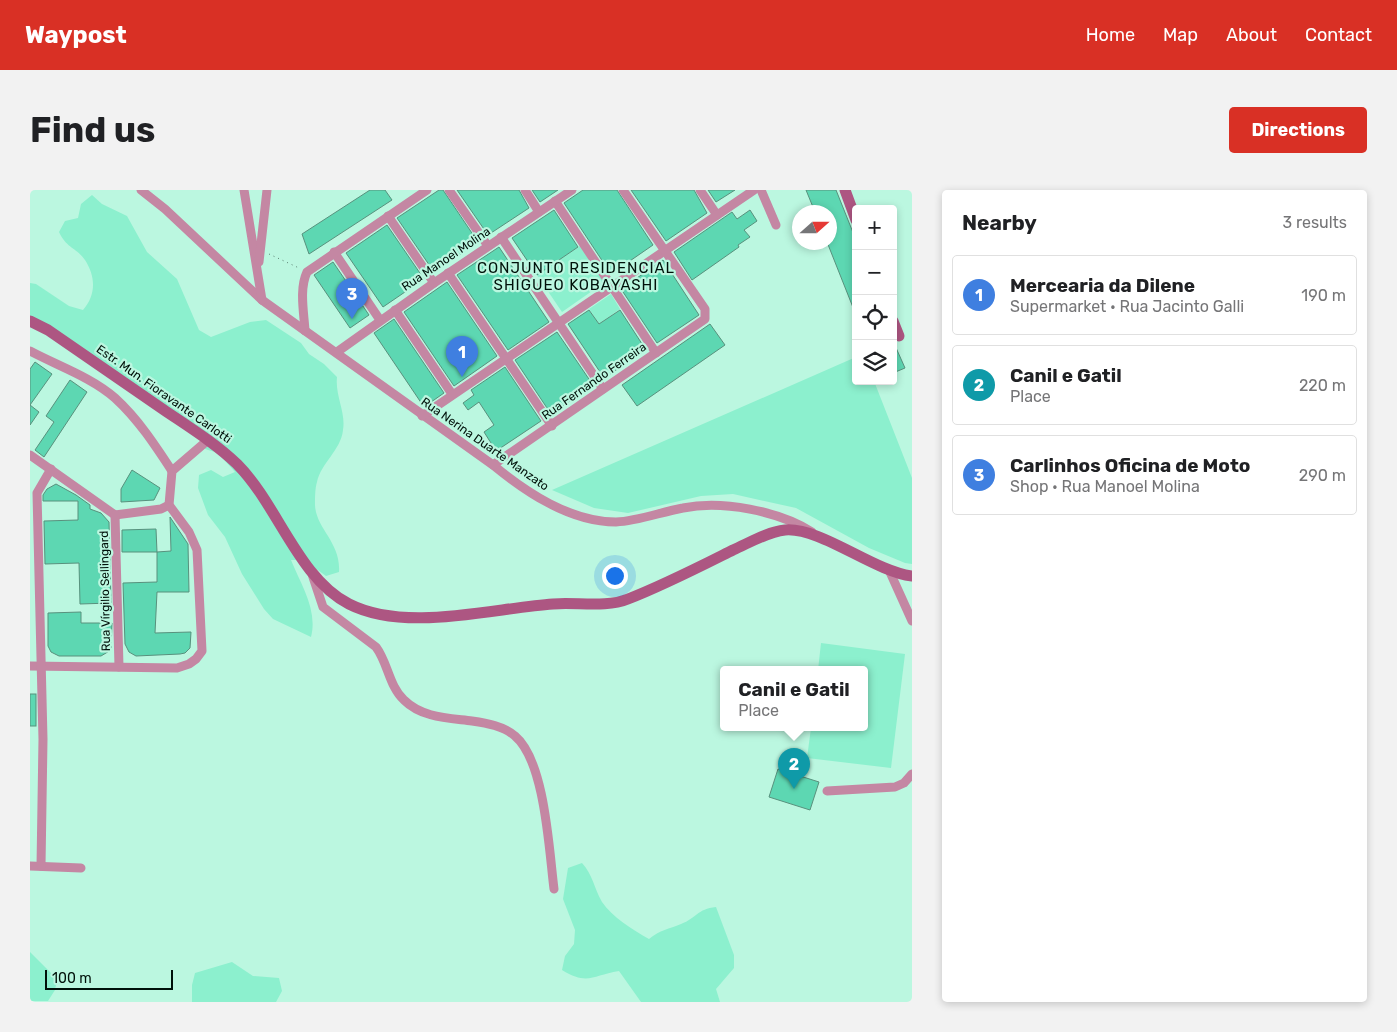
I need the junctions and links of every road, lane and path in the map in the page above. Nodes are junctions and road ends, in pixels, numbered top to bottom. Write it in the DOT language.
graph roads {
  1 [pos="141,190"];
  2 [pos="244,190"];
  3 [pos="266,190"];
  4 [pos="427,190"];
  5 [pos="449,190"];
  6 [pos="525,190"];
  7 [pos="572,190"];
  8 [pos="623,190"];
  9 [pos="700,190"];
  10 [pos="754,190"];
  11 [pos="761,190"];
  12 [pos="845,190"];
  13 [pos="555,201"];
  14 [pos="852,209"];
  15 [pos="539,212"];
  16 [pos="717,215"];
  17 [pos="388,216"];
  18 [pos="776,225"];
  19 [pos="501,238"];
  20 [pos="488,246"];
  21 [pos="663,250"];
  22 [pos="261,251"];
  23 [pos="334,252"];
  24 [pos="258,268"];
  25 [pos="307,272"];
  26 [pos="448,273"];
  27 [pos="434,283"];
  28 [pos="611,286"];
  29 [pos="262,300"];
  30 [pos="395,310"];
  31 [pos="380,320"];
  32 [pos="30,321"];
  33 [pos="559,323"];
  34 [pos="305,331"];
  35 [pos="897,331"];
  36 [pos="899,336"];
  37 [pos="30,352"];
  38 [pos="337,352"];
  39 [pos="656,353"];
  40 [pos="505,359"];
  41 [pos="603,389"];
  42 [pos="452,394"];
  43 [pos="422,416"];
  44 [pos="552,426"];
  45 [pos="208,440"];
  46 [pos="30,456"];
  47 [pos="493,465"];
  48 [pos="51,469"];
  49 [pos="172,471"];
  50 [pos="168,505"];
  51 [pos="115,515"];
  52 [pos="827,541"];
  53 [pos="889,570"];
  54 [pos="312,574"];
  55 [pos="912,576"];
  56 [pos="912,621"];
  57 [pos="30,666"];
  58 [pos="41,666"];
  59 [pos="119,667"];
  60 [pos="912,774"];
  61 [pos="827,791"];
  62 [pos="30,866"];
  63 [pos="41,866"];
  64 [pos="81,868"];
  65 [pos="554,888"];
  1 -- 29 [label="street, Rua Nerina Duarte Manzato"];
  2 -- 24 [label="street"];
  3 -- 22 [label="street"];
  4 -- 17 [label="street"];
  5 -- 20 [label="street"];
  6 -- 15 [label="street"];
  7 -- 13 [label="street, Rua Manoel Molina"];
  8 -- 21 [label="street"];
  9 -- 16 [label="street"];
  10 -- 16 [label="street"];
  11 -- 18 [label="street"];
  12 -- 14 [label="street"];
  13 -- 15 [label="street, Rua Manoel Molina"];
  13 -- 28 [label="street"];
  15 -- 19 [label="street, Rua Manoel Molina"];
  16 -- 21 [label="street"];
  17 -- 23 [label="street"];
  17 -- 27 [label="street"];
  19 -- 20 [label="street, Rua Manoel Molina"];
  19 -- 33 [label="street"];
  20 -- 26 [label="street, Rua Manoel Molina"];
  21 -- 28 [label="street"];
  21 -- 39 [label="street, Rua Fernando Ferreira"];
  22 -- 24 [label="street"];
  22 -- 25 [label="path"];
  23 -- 25 [label="street"];
  23 -- 31 [label="street"];
  24 -- 29 [label="street"];
  25 -- 34 [label="street"];
  26 -- 27 [label="street, Rua Manoel Molina"];
  26 -- 40 [label="street"];
  27 -- 30 [label="street, Rua Manoel Molina"];
  28 -- 33 [label="street"];
  28 -- 39 [label="street"];
  29 -- 34 [label="street, Rua Nerina Duarte Manzato"];
  30 -- 31 [label="street, Rua Manoel Molina"];
  30 -- 42 [label="street"];
  31 -- 38 [label="street, Rua Manoel Molina"];
  32 -- 45 [label="street, Estr. Mun. Fioravante Carlotti"];
  33 -- 40 [label="street"];
  33 -- 41 [label="street"];
  34 -- 38 [label="street, Rua Nerina Duarte Manzato"];
  35 -- 36 [label="street"];
  37 -- 49 [label="street"];
  38 -- 43 [label="street, Rua Nerina Duarte Manzato"];
  39 -- 41 [label="street, Rua Fernando Ferreira"];
  40 -- 42 [label="street"];
  40 -- 44 [label="street"];
  41 -- 44 [label="street, Rua Fernando Ferreira"];
  42 -- 43 [label="street"];
  43 -- 47 [label="street, Rua Nerina Duarte Manzato"];
  44 -- 47 [label="street, Rua Fernando Ferreira"];
  45 -- 49 [label="street"];
  45 -- 54 [label="street, Estr. Mun. Fioravante Carlotti"];
  46 -- 48 [label="street"];
  47 -- 52 [label="street, Rua Nerina Duarte Manzato"];
  48 -- 51 [label="street"];
  48 -- 58 [label="street"];
  49 -- 50 [label="street"];
  50 -- 51 [label="street"];
  50 -- 59 [label="street"];
  51 -- 59 [label="street, Rua Vírgilio Sellingard"];
  52 -- 53 [label="street, Estr. Mun. Fioravante Carlotti"];
  52 -- 54 [label="street, Estr. Mun. Fioravante Carlotti"];
  53 -- 55 [label="street, Estr. Mun. Fioravante Carlotti"];
  53 -- 56 [label="street"];
  54 -- 65 [label="street"];
  57 -- 58 [label="street"];
  58 -- 59 [label="street"];
  58 -- 63 [label="street"];
  60 -- 61 [label="street"];
  62 -- 63 [label="street"];
  63 -- 64 [label="street"];
}
